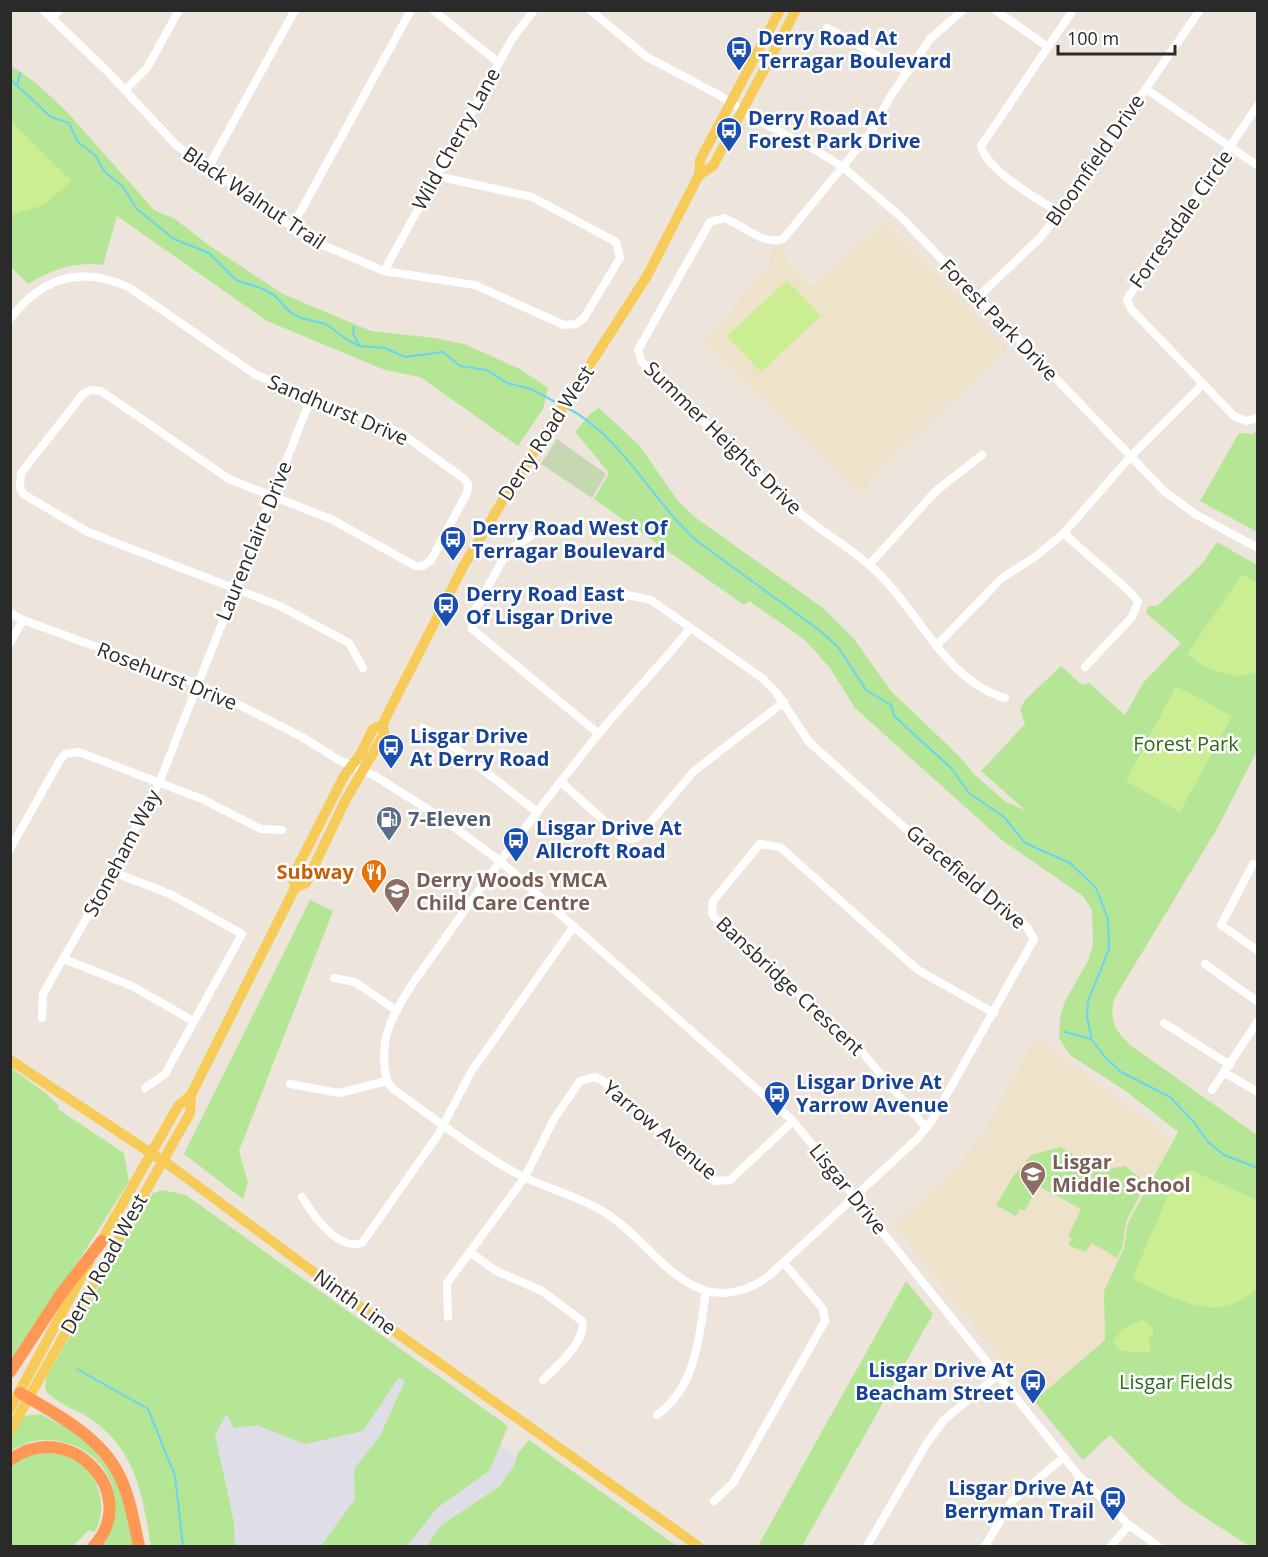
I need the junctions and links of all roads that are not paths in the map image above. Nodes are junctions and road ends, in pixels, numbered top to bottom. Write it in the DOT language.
graph roads {
  1 [pos="43,10"];
  2 [pos="59,10"];
  3 [pos="179,10"];
  4 [pos="295,10"];
  5 [pos="411,10"];
  6 [pos="433,10"];
  7 [pos="534,10"];
  8 [pos="590,10"];
  9 [pos="780,10"];
  10 [pos="796,10"];
  11 [pos="963,10"];
  12 [pos="995,10"];
  13 [pos="1073,10"];
  14 [pos="1200,10"];
  15 [pos="52,19"];
  16 [pos="827,28"];
  17 [pos="1048,47"];
  18 [pos="499,63"];
  19 [pos="907,72"];
  20 [pos="1146,88"];
  21 [pos="125,90"];
  22 [pos="731,103"];
  23 [pos="1257,105"];
  24 [pos="743,111"];
  25 [pos="1231,147"];
  26 [pos="1257,166"];
  27 [pos="208,168"];
  28 [pos="844,168"];
  29 [pos="699,175"];
  30 [pos="436,176"];
  31 [pos="1060,213"];
  32 [pos="292,227"];
  33 [pos="384,271"];
  34 [pos="977,298"];
  35 [pos="10,319"];
  36 [pos="1203,384"];
  37 [pos="311,398"];
  38 [pos="1257,418"];
  39 [pos="982,455"];
  40 [pos="1130,457"];
  41 [pos="271,495"];
  42 [pos="1064,533"];
  43 [pos="531,536"];
  44 [pos="1257,548"];
  45 [pos="869,565"];
  46 [pos="234,588"];
  47 [pos="627,595"];
  48 [pos="10,613"];
  49 [pos="23,620"];
  50 [pos="690,628"];
  51 [pos="10,643"];
  52 [pos="936,646"];
  53 [pos="1085,667"];
  54 [pos="363,668"];
  55 [pos="198,684"];
  56 [pos="1005,698"];
  57 [pos="784,702"];
  58 [pos="383,725"];
  59 [pos="423,728"];
  60 [pos="599,734"];
  61 [pos="352,765"];
  62 [pos="364,771"];
  63 [pos="561,782"];
  64 [pos="159,783"];
  65 [pos="537,812"];
  66 [pos="282,830"];
  67 [pos="10,849"];
  68 [pos="500,861"];
  69 [pos="1253,864"];
  70 [pos="113,872"];
  71 [pos="295,888"];
  72 [pos="574,926"];
  73 [pos="1257,951"];
  74 [pos="64,959"];
  75 [pos="1205,964"];
  76 [pos="334,978"];
  77 [pos="1257,1002"];
  78 [pos="397,1011"];
  79 [pos="994,1013"];
  80 [pos="42,1018"];
  81 [pos="193,1021"];
  82 [pos="1257,1021"];
  83 [pos="1164,1023"];
  84 [pos="10,1060"];
  85 [pos="1227,1069"];
  86 [pos="387,1081"];
  87 [pos="290,1084"];
  88 [pos="145,1088"];
  89 [pos="1212,1090"];
  90 [pos="1257,1092"];
  91 [pos="191,1095"];
  92 [pos="793,1121"];
  93 [pos="443,1125"];
  94 [pos="926,1128"];
  95 [pos="151,1153"];
  96 [pos="162,1160"];
  97 [pos="525,1177"];
  98 [pos="302,1197"];
  99 [pos="854,1197"];
  100 [pos="102,1241"];
  101 [pos="470,1252"];
  102 [pos="784,1263"];
  103 [pos="706,1291"];
  104 [pos="448,1317"];
  105 [pos="10,1372"];
  106 [pos="999,1374"];
  107 [pos="543,1380"];
  108 [pos="24,1396"];
  109 [pos="10,1409"];
  110 [pos="657,1414"];
  111 [pos="10,1431"];
  112 [pos="1064,1457"];
  113 [pos="10,1460"];
  114 [pos="714,1501"];
  115 [pos="1129,1525"];
  116 [pos="94,1546"];
  117 [pos="139,1546"];
  118 [pos="698,1546"];
  119 [pos="867,1546"];
  120 [pos="984,1546"];
  121 [pos="1111,1546"];
  122 [pos="1158,1546"];
  1 -- 15 [label="street, Black Walnut Trail"];
  2 -- 15 [label="street"];
  3 -- 21 [label="street"];
  4 -- 27 [label="street"];
  5 -- 32 [label="street"];
  6 -- 18 [label="street"];
  7 -- 18 [label="street, Wild Cherry Lane"];
  8 -- 22 [label="street, Forest Park Drive"];
  9 -- 22 [label="main road, Derry Road West"];
  10 -- 24 [label="main road, Derry Road West"];
  11 -- 19 [label="street, Summer Heights Drive"];
  12 -- 17 [label="street"];
  13 -- 17 [label="street"];
  14 -- 20 [label="street, Bloomfield Drive"];
  15 -- 21 [label="street, Black Walnut Trail"];
  16 -- 19 [label="street"];
  17 -- 31 [label="street"];
  18 -- 30 [label="street, Wild Cherry Lane"];
  19 -- 28 [label="street, Summer Heights Drive"];
  20 -- 25 [label="street"];
  20 -- 31 [label="street, Bloomfield Drive"];
  21 -- 27 [label="street, Black Walnut Trail"];
  22 -- 24 [label="street, Forest Park Drive"];
  22 -- 29 [label="main road, Derry Road West"];
  23 -- 25 [label="street, Forrestdale Circle"];
  24 -- 28 [label="street, Forest Park Drive"];
  24 -- 29 [label="main road, Derry Road West"];
  25 -- 26 [label="street"];
  25 -- 36 [label="street, Forrestdale Circle"];
  27 -- 32 [label="street, Black Walnut Trail"];
  28 -- 34 [label="street, Forest Park Drive"];
  28 -- 45 [label="street, Summer Heights Drive"];
  29 -- 58 [label="main road, Derry Road West"];
  30 -- 33 [label="street, Wild Cherry Lane"];
  30 -- 33 [label="street, Black Walnut Trail"];
  31 -- 34 [label="street, Bloomfield Drive"];
  32 -- 33 [label="street, Black Walnut Trail"];
  34 -- 40 [label="street, Forest Park Drive"];
  35 -- 37 [label="street, Sandhurst Drive"];
  36 -- 38 [label="street, Forrestdale Circle"];
  36 -- 40 [label="street"];
  37 -- 41 [label="street, Laurenclaire Drive"];
  37 -- 41 [label="street, Sandhurst Drive"];
  39 -- 45 [label="street"];
  40 -- 42 [label="street"];
  40 -- 44 [label="street, Forest Park Drive"];
  41 -- 46 [label="street, Laurenclaire Drive"];
  41 -- 46 [label="street"];
  42 -- 52 [label="street"];
  42 -- 53 [label="street"];
  43 -- 60 [label="street"];
  45 -- 52 [label="street, Summer Heights Drive"];
  46 -- 54 [label="street"];
  46 -- 55 [label="street, Laurenclaire Drive"];
  47 -- 50 [label="street, Gracefield Drive"];
  48 -- 49 [label="street, Rosehurst Drive"];
  49 -- 51 [label="street"];
  49 -- 55 [label="street, Rosehurst Drive"];
  50 -- 57 [label="street, Gracefield Drive"];
  50 -- 60 [label="street"];
  52 -- 56 [label="street, Summer Heights Drive"];
  55 -- 61 [label="street, Rosehurst Drive"];
  55 -- 64 [label="street, Stoneham Way"];
  57 -- 63 [label="street"];
  57 -- 79 [label="street, Gracefield Drive"];
  58 -- 61 [label="main road, Derry Road West"];
  58 -- 62 [label="main road, Derry Road West"];
  59 -- 65 [label="street"];
  60 -- 63 [label="street"];
  61 -- 62 [label="street, Lisgar Drive"];
  61 -- 71 [label="main road, Derry Road West"];
  62 -- 68 [label="street, Lisgar Drive"];
  62 -- 71 [label="main road, Derry Road West"];
  63 -- 65 [label="street"];
  64 -- 66 [label="street"];
  64 -- 67 [label="street"];
  64 -- 70 [label="street, Stoneham Way"];
  65 -- 68 [label="street"];
  68 -- 72 [label="street, Lisgar Drive"];
  68 -- 78 [label="street"];
  69 -- 73 [label="street"];
  70 -- 74 [label="street, Stoneham Way"];
  70 -- 81 [label="street"];
  71 -- 91 [label="main road, Derry Road West"];
  72 -- 92 [label="street, Lisgar Drive"];
  72 -- 93 [label="street"];
  74 -- 80 [label="street, Stoneham Way"];
  74 -- 81 [label="street"];
  75 -- 77 [label="street"];
  76 -- 78 [label="street"];
  78 -- 86 [label="street"];
  79 -- 94 [label="street, Gracefield Drive"];
  79 -- 94 [label="street, Bansbridge Crescent"];
  81 -- 88 [label="street"];
  82 -- 85 [label="street"];
  83 -- 85 [label="street"];
  84 -- 95 [label="main road, Ninth Line"];
  85 -- 89 [label="street"];
  85 -- 90 [label="street"];
  86 -- 87 [label="street"];
  86 -- 93 [label="street"];
  91 -- 95 [label="main road, Derry Road West"];
  91 -- 96 [label="main road, Derry Road West"];
  92 -- 97 [label="street, Yarrow Avenue"];
  92 -- 99 [label="street, Lisgar Drive"];
  93 -- 97 [label="street"];
  93 -- 98 [label="street"];
  94 -- 99 [label="street, Gracefield Drive"];
  95 -- 96 [label="main road, Ninth Line"];
  95 -- 100 [label="main road, Derry Road West"];
  96 -- 108 [label="main road, Derry Road West"];
  96 -- 118 [label="main road, Ninth Line"];
  97 -- 101 [label="street"];
  97 -- 103 [label="street"];
  99 -- 102 [label="street, Gracefield Drive"];
  99 -- 106 [label="street, Lisgar Drive"];
  100 -- 105 [label="highway"];
  100 -- 108 [label="main road, Derry Road West"];
  101 -- 104 [label="street"];
  101 -- 107 [label="street"];
  102 -- 103 [label="street, Gracefield Drive"];
  102 -- 114 [label="street"];
  103 -- 110 [label="street"];
  106 -- 112 [label="street, Lisgar Drive"];
  106 -- 119 [label="street"];
  108 -- 109 [label="main road, Derry Road West"];
  108 -- 111 [label="main road, Derry Road West"];
  108 -- 117 [label="highway"];
  112 -- 115 [label="street, Lisgar Drive"];
  112 -- 120 [label="street"];
  113 -- 116 [label="highway"];
  115 -- 121 [label="street"];
  115 -- 122 [label="street, Lisgar Drive"];
}
